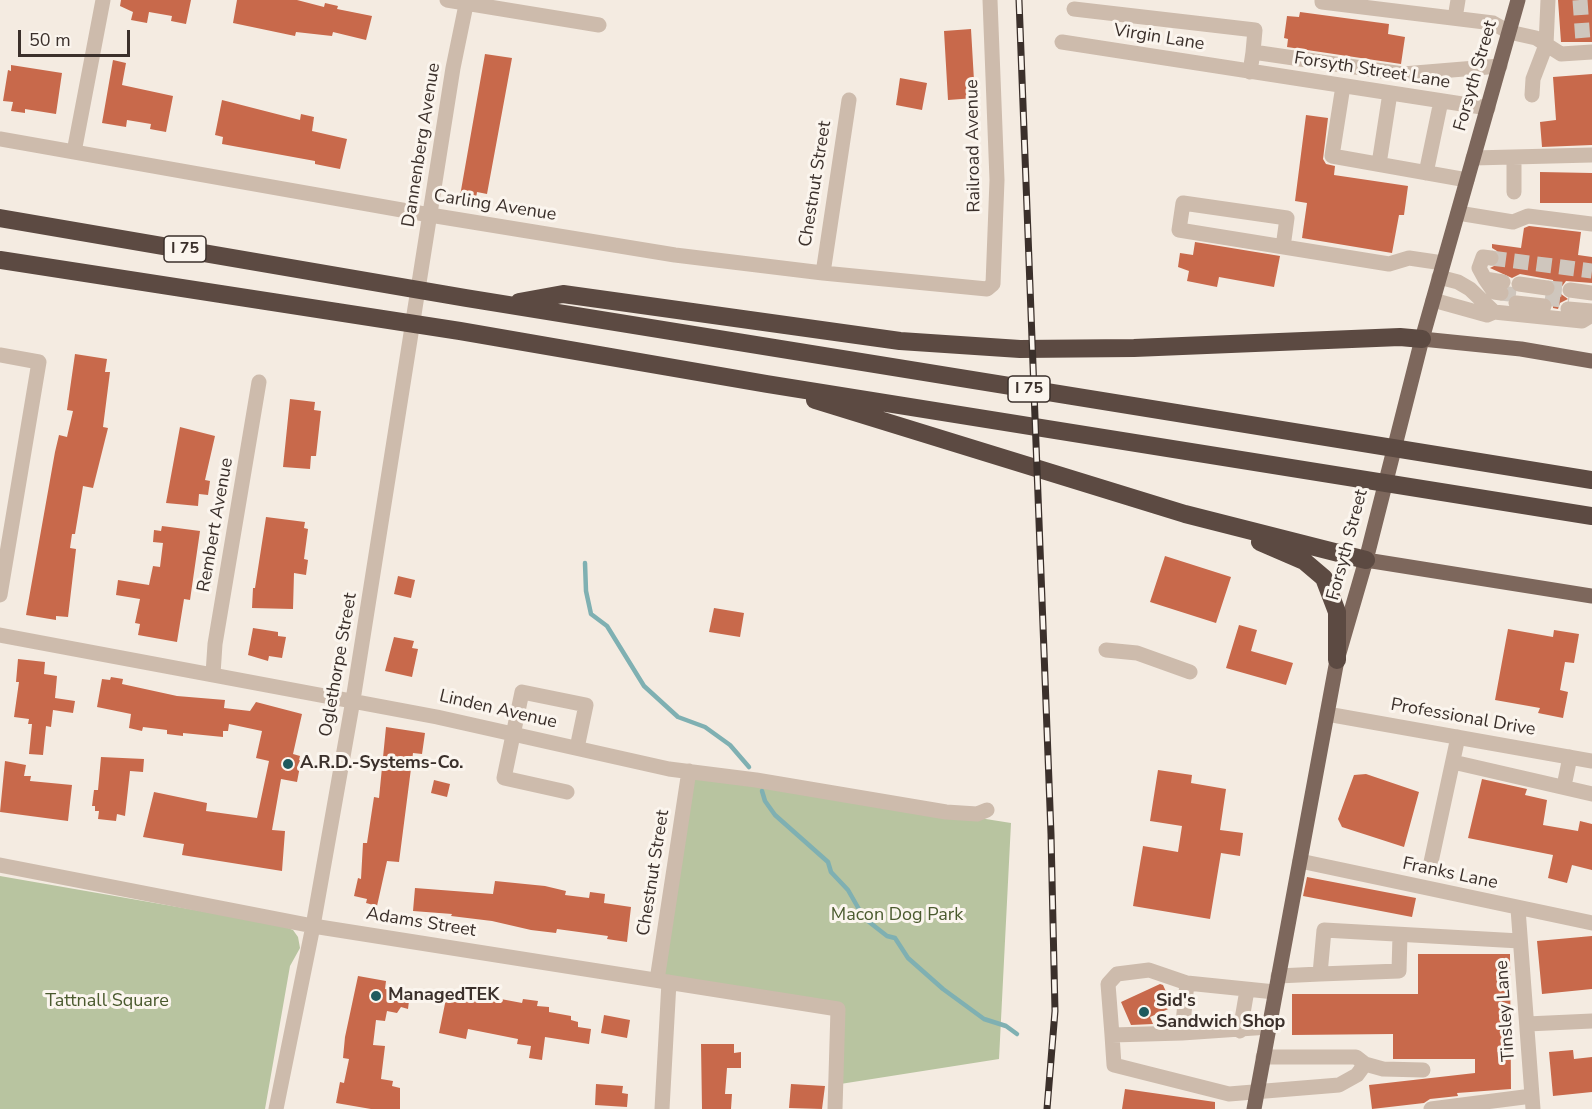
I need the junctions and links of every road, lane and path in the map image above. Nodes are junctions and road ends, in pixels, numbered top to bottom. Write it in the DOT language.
graph roads {
  1 [pos="103,0"];
  2 [pos="447,0"];
  3 [pos="990,0"];
  4 [pos="1322,0"];
  5 [pos="1458,0"];
  6 [pos="1518,0"];
  7 [pos="1548,0"];
  8 [pos="466,2"];
  9 [pos="1074,9"];
  10 [pos="1455,18"];
  11 [pos="599,25"];
  12 [pos="1509,32"];
  13 [pos="1062,42"];
  14 [pos="1546,45"];
  15 [pos="1586,49"];
  16 [pos="1253,52"];
  17 [pos="1500,66"];
  18 [pos="1251,72"];
  19 [pos="1343,86"];
  20 [pos="1390,93"];
  21 [pos="1532,95"];
  22 [pos="849,100"];
  23 [pos="1441,101"];
  24 [pos="1488,108"];
  25 [pos="0,139"];
  26 [pos="74,152"];
  27 [pos="1592,154"];
  28 [pos="1473,158"];
  29 [pos="1514,158"];
  30 [pos="1379,164"];
  31 [pos="1426,173"];
  32 [pos="1467,180"];
  33 [pos="1514,192"];
  34 [pos="1458,213"];
  35 [pos="430,215"];
  36 [pos="0,218"];
  37 [pos="1592,224"];
  38 [pos="1283,247"];
  39 [pos="1491,258"];
  40 [pos="0,260"];
  41 [pos="1441,270"];
  42 [pos="823,273"];
  43 [pos="987,289"];
  44 [pos="1496,293"];
  45 [pos="1592,293"];
  46 [pos="1518,294"];
  47 [pos="1546,297"];
  48 [pos="1433,300"];
  49 [pos="1569,300"];
  50 [pos="1592,303"];
  51 [pos="506,304"];
  52 [pos="1592,313"];
  53 [pos="413,333"];
  54 [pos="1422,339"];
  55 [pos="0,355"];
  56 [pos="1592,361"];
  57 [pos="259,382"];
  58 [pos="767,384"];
  59 [pos="1592,480"];
  60 [pos="1185,514"];
  61 [pos="1592,516"];
  62 [pos="1365,560"];
  63 [pos="0,595"];
  64 [pos="1592,596"];
  65 [pos="0,635"];
  66 [pos="1106,650"];
  67 [pos="1337,660"];
  68 [pos="1190,672"];
  69 [pos="213,674"];
  70 [pos="353,700"];
  71 [pos="1327,714"];
  72 [pos="513,734"];
  73 [pos="1458,737"];
  74 [pos="577,748"];
  75 [pos="1570,757"];
  76 [pos="1592,761"];
  77 [pos="1453,762"];
  78 [pos="689,771"];
  79 [pos="1564,786"];
  80 [pos="567,792"];
  81 [pos="1592,794"];
  82 [pos="987,810"];
  83 [pos="1300,861"];
  84 [pos="1431,862"];
  85 [pos="0,865"];
  86 [pos="1518,909"];
  87 [pos="1592,923"];
  88 [pos="313,926"];
  89 [pos="1400,935"];
  90 [pos="1520,941"];
  91 [pos="1320,974"];
  92 [pos="1278,976"];
  93 [pos="663,981"];
  94 [pos="1187,983"];
  95 [pos="1247,990"];
  96 [pos="1275,992"];
  97 [pos="1592,1022"];
  98 [pos="1527,1024"];
  99 [pos="1269,1027"];
  100 [pos="1240,1031"];
  101 [pos="1182,1033"];
  102 [pos="1112,1035"];
  103 [pos="1263,1057"];
  104 [pos="1365,1065"];
  105 [pos="1423,1070"];
  106 [pos="1257,1092"];
  107 [pos="1532,1102"];
  108 [pos="1469,1107"];
  109 [pos="276,1109"];
  110 [pos="662,1109"];
  111 [pos="835,1109"];
  112 [pos="1254,1109"];
  113 [pos="1431,1109"];
  1 -- 26 [label="street"];
  2 -- 8 [label="street"];
  3 -- 43 [label="street, Railroad Avenue"];
  4 -- 10 [label="street"];
  5 -- 10 [label="street"];
  6 -- 12 [label="main road, Forsyth Street"];
  7 -- 14 [label="street"];
  8 -- 11 [label="street"];
  8 -- 35 [label="street, Dannenberg Avenue"];
  9 -- 16 [label="street"];
  10 -- 12 [label="street"];
  12 -- 14 [label="street"];
  12 -- 17 [label="main road, Forsyth Street"];
  13 -- 18 [label="street, Virgin Lane"];
  14 -- 15 [label="street"];
  14 -- 21 [label="street"];
  16 -- 17 [label="street"];
  16 -- 18 [label="street"];
  17 -- 24 [label="main road, Forsyth Street"];
  18 -- 19 [label="street, Forsyth Street Lane"];
  19 -- 20 [label="street, Forsyth Street Lane"];
  19 -- 30 [label="street"];
  20 -- 23 [label="street, Forsyth Street Lane"];
  20 -- 30 [label="street"];
  22 -- 42 [label="street, Chestnut Street"];
  23 -- 24 [label="street, Forsyth Street Lane"];
  23 -- 31 [label="street"];
  24 -- 28 [label="main road, Forsyth Street"];
  25 -- 26 [label="street, Carling Avenue"];
  26 -- 35 [label="street, Carling Avenue"];
  27 -- 29 [label="street"];
  28 -- 29 [label="street"];
  28 -- 32 [label="main road, Forsyth Street"];
  29 -- 33 [label="street"];
  30 -- 31 [label="street"];
  31 -- 32 [label="street"];
  32 -- 34 [label="main road, Forsyth Street"];
  34 -- 37 [label="street"];
  34 -- 41 [label="main road, Forsyth Street"];
  35 -- 42 [label="street, Carling Avenue"];
  35 -- 53 [label="street, Dannenberg Avenue"];
  36 -- 51 [label="highway, I 75"];
  38 -- 38 [label="street"];
  38 -- 41 [label="street"];
  39 -- 44 [label="street"];
  40 -- 58 [label="highway, I 75"];
  41 -- 44 [label="street"];
  41 -- 48 [label="main road, Forsyth Street"];
  42 -- 43 [label="street, Carling Avenue"];
  44 -- 48 [label="street"];
  44 -- 52 [label="street"];
  45 -- 49 [label="street"];
  46 -- 47 [label="street"];
  48 -- 54 [label="main road, Forsyth Street"];
  49 -- 50 [label="street"];
  49 -- 52 [label="street"];
  51 -- 54 [label="highway"];
  51 -- 59 [label="highway, I 75"];
  53 -- 70 [label="street, Oglethorpe Street"];
  54 -- 56 [label="main road"];
  54 -- 62 [label="main road, Forsyth Street"];
  55 -- 63 [label="street"];
  57 -- 69 [label="street, Rembert Avenue"];
  58 -- 60 [label="highway"];
  58 -- 61 [label="highway, I 75"];
  60 -- 62 [label="highway"];
  60 -- 67 [label="highway"];
  62 -- 64 [label="main road"];
  62 -- 67 [label="main road, Forsyth Street"];
  65 -- 69 [label="street, Linden Avenue"];
  66 -- 68 [label="street"];
  67 -- 71 [label="main road, Forsyth Street"];
  69 -- 70 [label="street, Linden Avenue"];
  70 -- 72 [label="street, Linden Avenue"];
  70 -- 88 [label="street, Oglethorpe Street"];
  71 -- 73 [label="street, Professional Drive"];
  71 -- 83 [label="main road, Forsyth Street"];
  72 -- 74 [label="street, Linden Avenue"];
  72 -- 74 [label="street"];
  72 -- 80 [label="street"];
  73 -- 75 [label="street, Professional Drive"];
  73 -- 77 [label="street"];
  74 -- 78 [label="street, Linden Avenue"];
  75 -- 76 [label="street, Professional Drive"];
  75 -- 79 [label="street"];
  77 -- 79 [label="street"];
  77 -- 84 [label="street"];
  78 -- 82 [label="street, Linden Avenue"];
  78 -- 93 [label="street, Chestnut Street"];
  79 -- 81 [label="street"];
  83 -- 86 [label="street, Franks Lane"];
  83 -- 92 [label="main road, Forsyth Street"];
  85 -- 88 [label="street, Adams Street"];
  86 -- 87 [label="street, Franks Lane"];
  86 -- 90 [label="street, Tinsley Lane"];
  88 -- 93 [label="street, Adams Street"];
  88 -- 109 [label="street, Oglethorpe Street"];
  89 -- 90 [label="street"];
  89 -- 91 [label="street"];
  89 -- 91 [label="street"];
  90 -- 98 [label="street, Tinsley Lane"];
  91 -- 92 [label="street"];
  92 -- 96 [label="main road, Forsyth Street"];
  93 -- 110 [label="street, Chestnut Street"];
  93 -- 111 [label="street, Adams Street"];
  94 -- 95 [label="street"];
  94 -- 101 [label="street"];
  94 -- 102 [label="street"];
  95 -- 96 [label="street"];
  95 -- 100 [label="street"];
  96 -- 99 [label="main road, Forsyth Street"];
  97 -- 98 [label="street"];
  98 -- 107 [label="street, Tinsley Lane"];
  99 -- 100 [label="street"];
  99 -- 103 [label="main road, Forsyth Street"];
  100 -- 101 [label="street"];
  101 -- 102 [label="street"];
  102 -- 106 [label="street"];
  103 -- 104 [label="street"];
  103 -- 106 [label="main road, Forsyth Street"];
  104 -- 105 [label="street"];
  104 -- 106 [label="street"];
  106 -- 112 [label="main road, Forsyth Street"];
  107 -- 108 [label="street"];
  108 -- 113 [label="street"];
}
